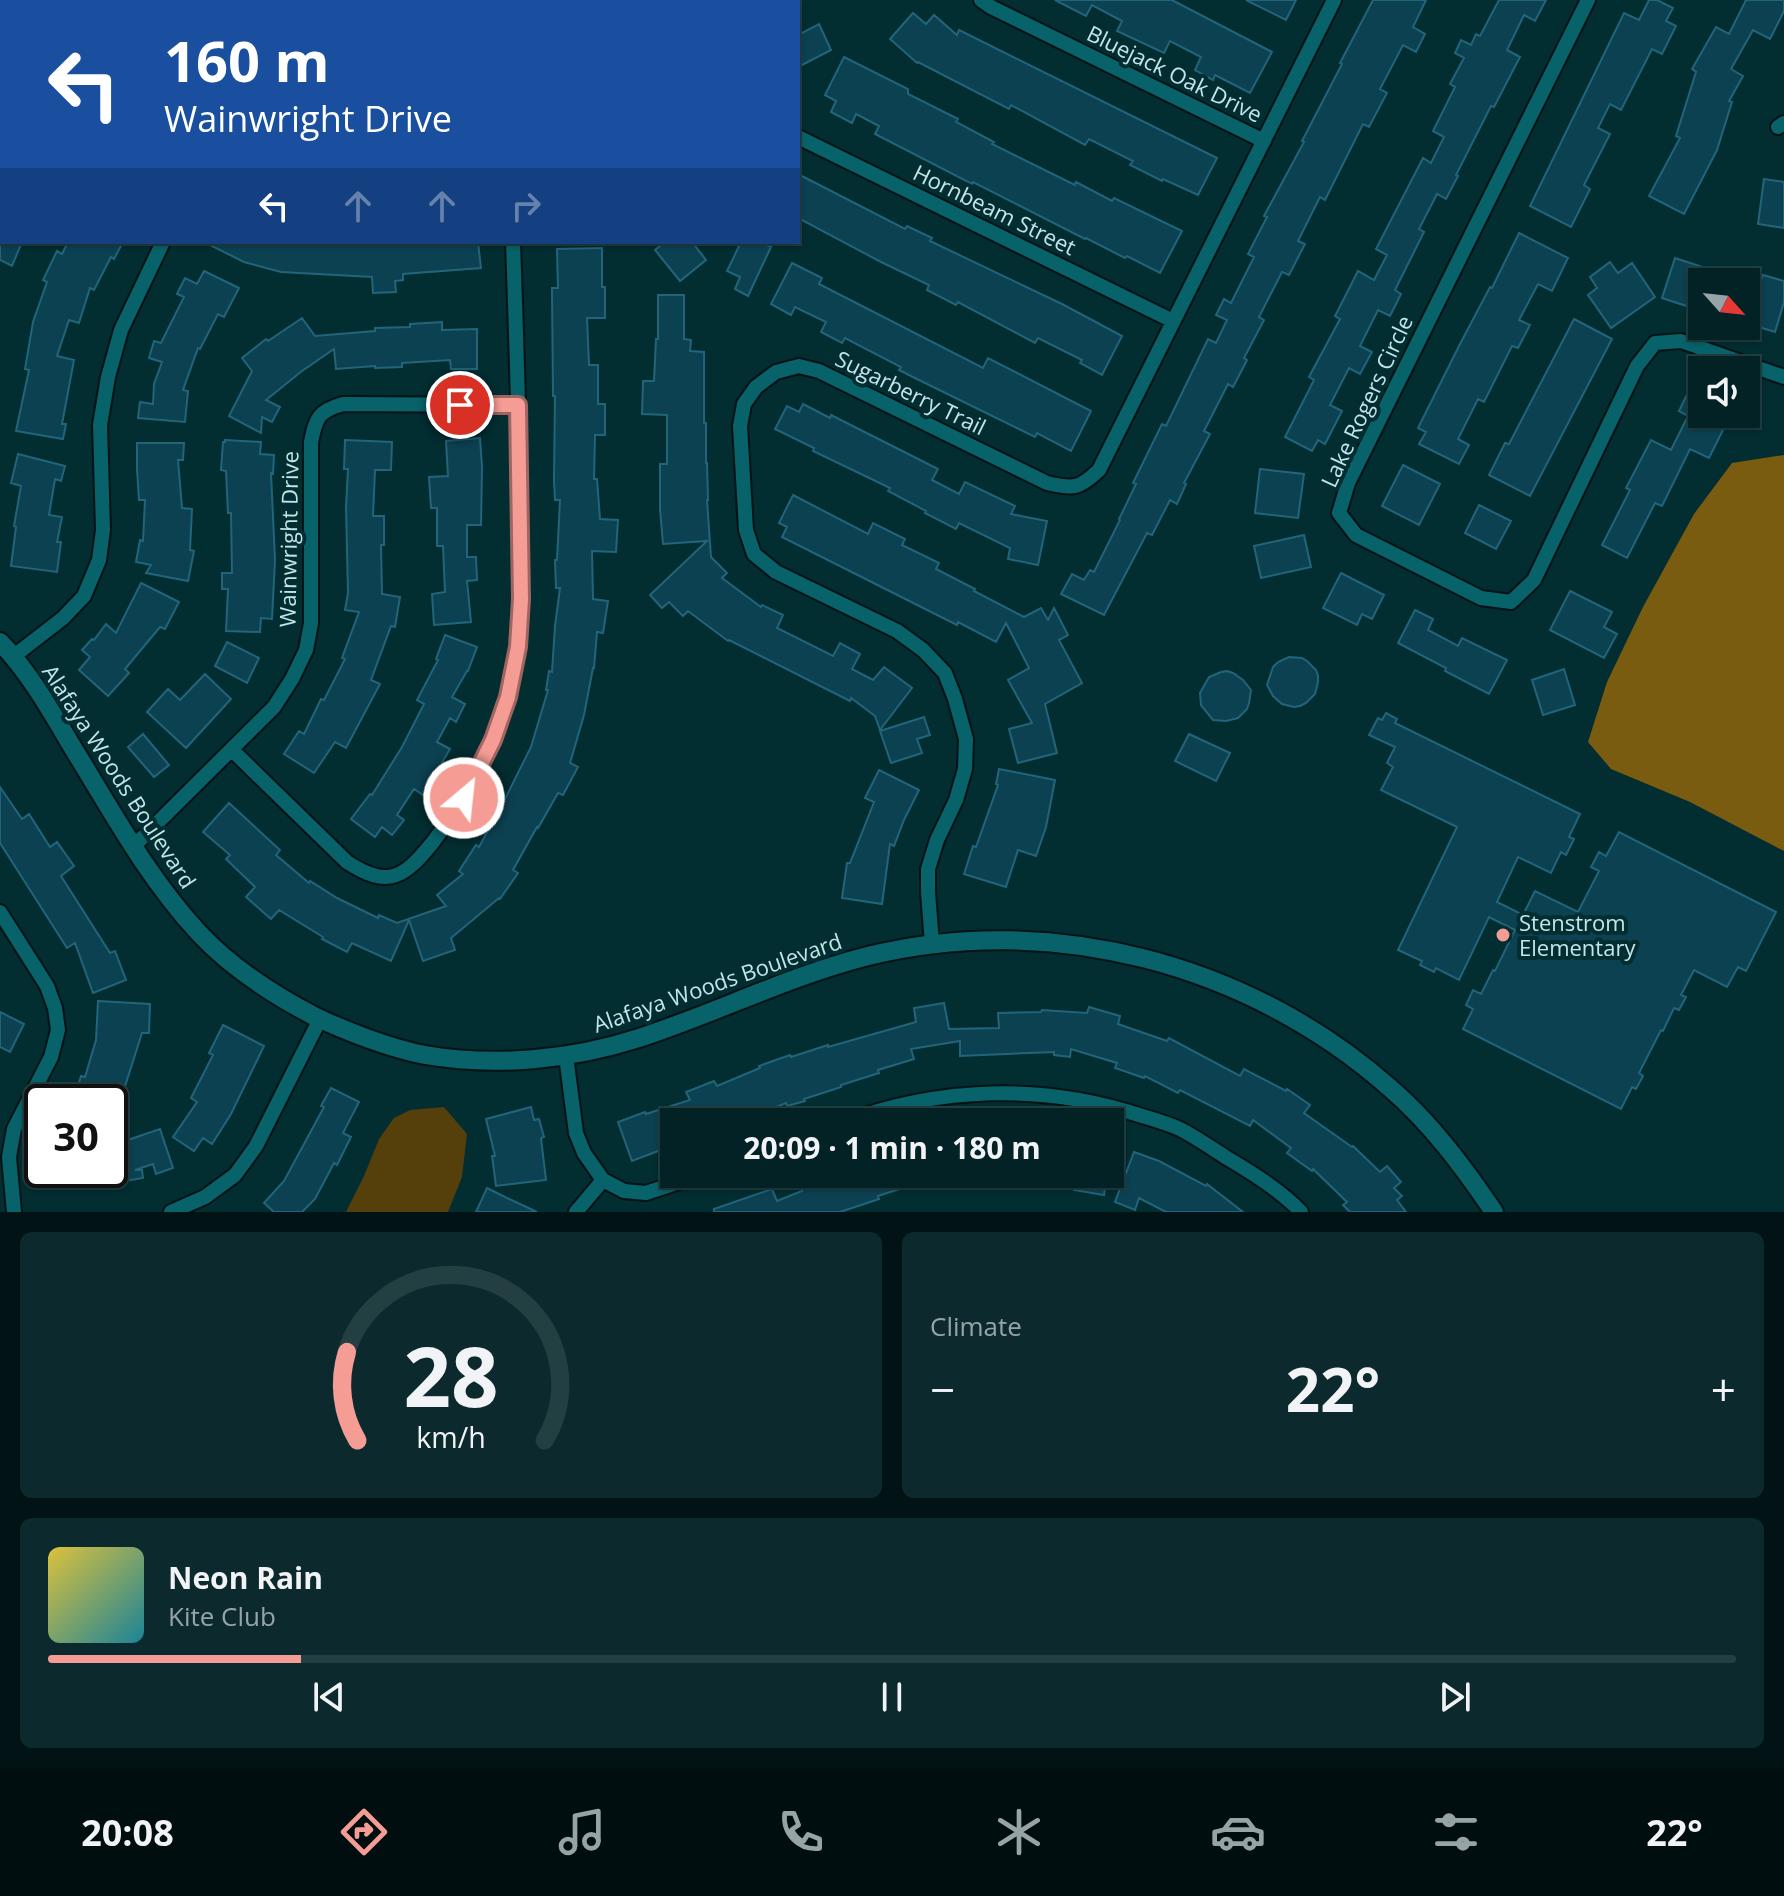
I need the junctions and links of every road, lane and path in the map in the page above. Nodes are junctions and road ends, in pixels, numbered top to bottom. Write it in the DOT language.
graph roads {
  1 [pos="981,0"];
  2 [pos="1334,0"];
  3 [pos="1588,0"];
  4 [pos="800,138"];
  5 [pos="1264,141"];
  6 [pos="162,244"];
  7 [pos="513,244"];
  8 [pos="1173,321"];
  9 [pos="1784,377"];
  10 [pos="518,405"];
  11 [pos="0,642"];
  12 [pos="14,656"];
  13 [pos="232,750"];
  14 [pos="133,847"];
  15 [pos="0,912"];
  16 [pos="932,944"];
  17 [pos="320,1019"];
  18 [pos="566,1056"];
  19 [pos="890,1108"];
  20 [pos="1117,1108"];
  21 [pos="1124,1110"];
  22 [pos="603,1180"];
  23 [pos="661,1188"];
  24 [pos="14,1212"];
  25 [pos="171,1212"];
  26 [pos="576,1212"];
  27 [pos="1301,1212"];
  28 [pos="1494,1212"];
  1 -- 5 [label="street, Bluejack Oak Drive"];
  2 -- 5 [label="street, Sugarberry Trail"];
  3 -- 9 [label="street, Lake Rogers Circle"];
  4 -- 8 [label="street, Hornbeam Street"];
  5 -- 8 [label="street, Sugarberry Trail"];
  6 -- 12 [label="street"];
  7 -- 10 [label="street"];
  8 -- 16 [label="street, Sugarberry Trail"];
  10 -- 13 [label="street, Wainwright Drive"];
  10 -- 13 [label="street"];
  11 -- 12 [label="street, Alafaya Woods Boulevard"];
  12 -- 14 [label="street, Alafaya Woods Boulevard"];
  13 -- 14 [label="street, Wainwright Drive"];
  14 -- 17 [label="street, Alafaya Woods Boulevard"];
  15 -- 24 [label="street"];
  16 -- 18 [label="street, Alafaya Woods Boulevard"];
  16 -- 28 [label="street, Alafaya Woods Boulevard"];
  17 -- 18 [label="street, Alafaya Woods Boulevard"];
  17 -- 25 [label="street"];
  18 -- 22 [label="street"];
  19 -- 20 [label="street"];
  21 -- 27 [label="street"];
  22 -- 23 [label="street"];
  22 -- 26 [label="street"];
}
